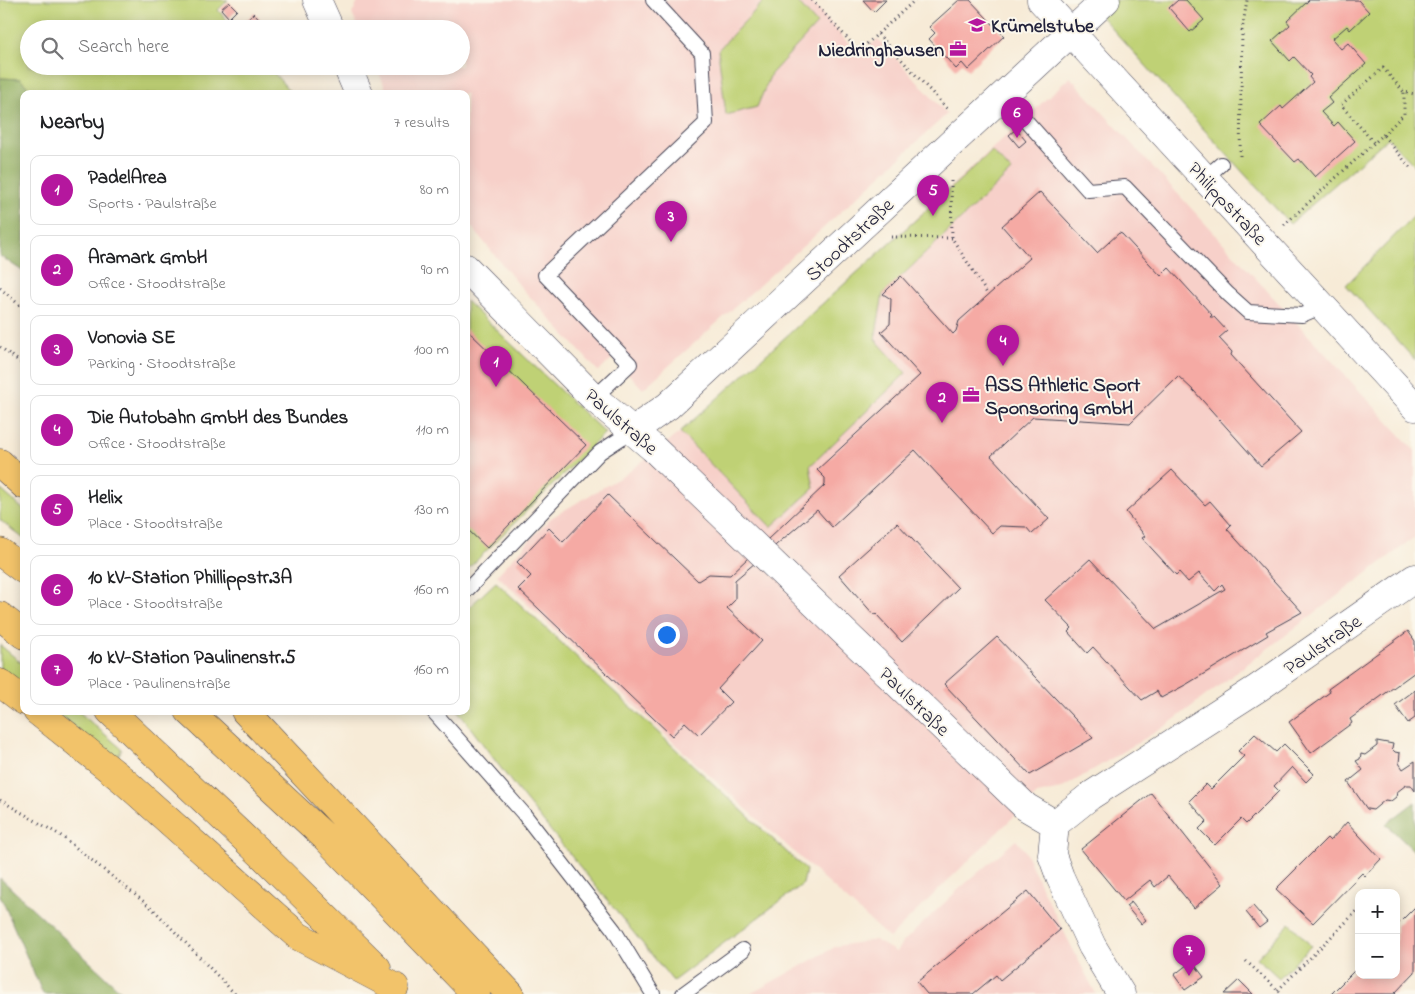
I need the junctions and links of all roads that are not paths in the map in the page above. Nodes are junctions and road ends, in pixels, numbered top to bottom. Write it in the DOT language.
graph roads {
  1 [pos="317,0"];
  2 [pos="653,0"];
  3 [pos="1041,0"];
  4 [pos="1106,0"];
  5 [pos="326,20"];
  6 [pos="1071,32"];
  7 [pos="351,75"];
  8 [pos="357,90"];
  9 [pos="1003,95"];
  10 [pos="470,272"];
  11 [pos="1323,306"];
  12 [pos="594,398"];
  13 [pos="1415,407"];
  14 [pos="632,431"];
  15 [pos="0,463"];
  16 [pos="20,481"];
  17 [pos="0,552"];
  18 [pos="20,567"];
  19 [pos="1415,578"];
  20 [pos="470,587"];
  21 [pos="0,616"];
  22 [pos="20,632"];
  23 [pos="0,683"];
  24 [pos="20,698"];
  25 [pos="41,715"];
  26 [pos="114,715"];
  27 [pos="193,715"];
  28 [pos="249,715"];
  29 [pos="437,715"];
  30 [pos="1054,824"];
  31 [pos="743,950"];
  32 [pos="399,990"];
  33 [pos="476,994"];
  34 [pos="510,994"];
  35 [pos="653,994"];
  36 [pos="682,994"];
  37 [pos="1121,994"];
  1 -- 5 [label="street"];
  2 -- 12 [label="lane"];
  3 -- 6 [label="street, Philippstraße"];
  4 -- 6 [label="street, Stoodtstraße"];
  6 -- 9 [label="street, Stoodtstraße"];
  6 -- 11 [label="street, Philippstraße"];
  7 -- 8 [label="street"];
  9 -- 11 [label="lane"];
  9 -- 14 [label="street, Stoodtstraße"];
  10 -- 12 [label="street, Paulstraße"];
  11 -- 13 [label="street, Philippstraße"];
  12 -- 14 [label="street, Paulstraße"];
  14 -- 20 [label="lane"];
  14 -- 30 [label="street, Paulstraße"];
  15 -- 16 [label="highway"];
  17 -- 18 [label="highway"];
  19 -- 30 [label="street, Paulstraße"];
  21 -- 22 [label="highway"];
  23 -- 24 [label="highway"];
  25 -- 32 [label="highway"];
  26 -- 32 [label="highway"];
  27 -- 33 [label="highway"];
  28 -- 34 [label="highway"];
  29 -- 35 [label="lane"];
  30 -- 37 [label="street"];
  31 -- 36 [label="lane"];
}
